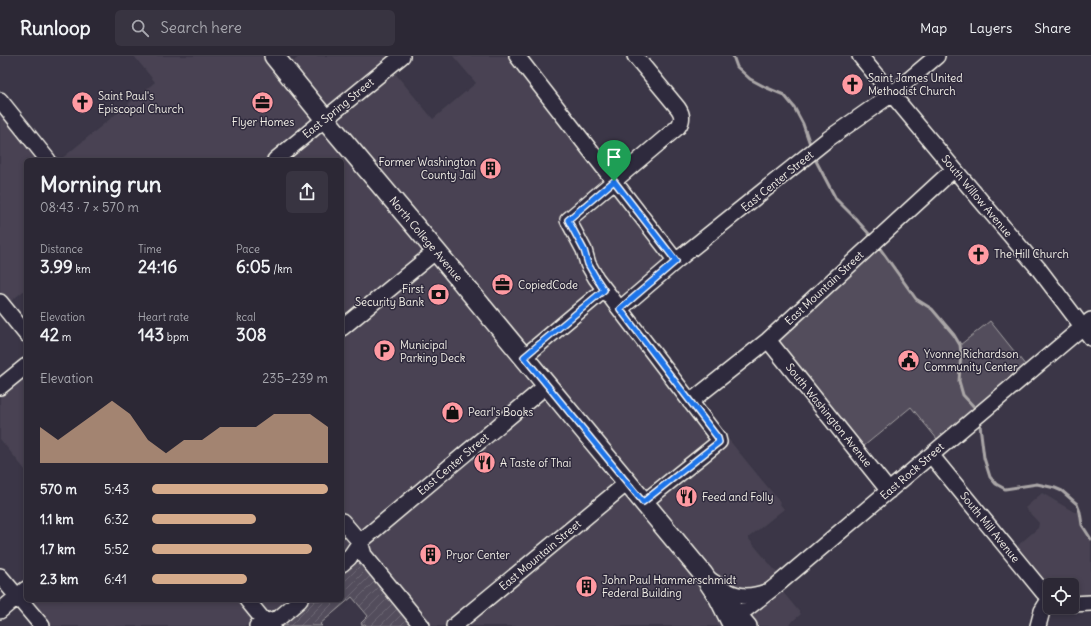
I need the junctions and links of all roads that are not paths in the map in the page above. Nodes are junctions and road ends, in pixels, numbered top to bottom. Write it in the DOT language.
graph roads {
  1 [pos="274,56"];
  2 [pos="402,56"];
  3 [pos="517,56"];
  4 [pos="635,56"];
  5 [pos="860,56"];
  6 [pos="937,56"];
  7 [pos="892,94"];
  8 [pos="0,100"];
  9 [pos="325,119"];
  10 [pos="46,158"];
  11 [pos="277,158"];
  12 [pos="954,169"];
  13 [pos="614,181"];
  14 [pos="436,251"];
  15 [pos="676,261"];
  16 [pos="604,290"];
  17 [pos="0,302"];
  18 [pos="620,309"];
  19 [pos="344,326"];
  20 [pos="1088,328"];
  21 [pos="24,332"];
  22 [pos="768,340"];
  23 [pos="524,357"];
  24 [pos="24,368"];
  25 [pos="547,385"];
  26 [pos="0,387"];
  27 [pos="690,402"];
  28 [pos="931,455"];
  29 [pos="906,476"];
  30 [pos="627,483"];
  31 [pos="954,484"];
  32 [pos="889,491"];
  33 [pos="643,502"];
  34 [pos="344,523"];
  35 [pos="360,542"];
  36 [pos="344,562"];
  37 [pos="703,574"];
  38 [pos="0,576"];
  39 [pos="771,591"];
  40 [pos="22,592"];
  41 [pos="1043,592"];
  42 [pos="28,602"];
  43 [pos="248,602"];
  44 [pos="298,602"];
  45 [pos="1079,604"];
  46 [pos="1091,604"];
  47 [pos="1043,609"];
  48 [pos="0,611"];
  49 [pos="736,623"];
  50 [pos="265,625"];
  51 [pos="42,626"];
  52 [pos="422,626"];
  53 [pos="454,626"];
  54 [pos="1038,626"];
  1 -- 9 [label="main road, North College Avenue"];
  2 -- 9 [label="street, East Spring Street"];
  3 -- 13 [label="street"];
  4 -- 13 [label="street"];
  5 -- 7 [label="street, South Willow Avenue"];
  6 -- 7 [label="street, East Center Street"];
  7 -- 12 [label="street, South Willow Avenue"];
  7 -- 15 [label="street, East Center Street"];
  8 -- 10 [label="street"];
  9 -- 11 [label="street, East Spring Street"];
  9 -- 14 [label="main road, North College Avenue"];
  12 -- 20 [label="street, South Willow Avenue"];
  12 -- 22 [label="street, East Mountain Street"];
  13 -- 15 [label="street"];
  13 -- 16 [label="street"];
  14 -- 19 [label="street"];
  14 -- 23 [label="main road, North College Avenue"];
  15 -- 18 [label="street, East Center Street"];
  16 -- 18 [label="street"];
  16 -- 23 [label="street"];
  17 -- 21 [label="street"];
  18 -- 27 [label="street"];
  20 -- 28 [label="street, East Rock Street"];
  22 -- 27 [label="street, East Mountain Street"];
  22 -- 32 [label="street, South Washington Avenue"];
  23 -- 25 [label="main road, North College Avenue"];
  24 -- 26 [label="street"];
  25 -- 30 [label="main road, North College Avenue"];
  25 -- 35 [label="street, East Center Street"];
  27 -- 33 [label="street"];
  28 -- 29 [label="street, East Rock Street"];
  28 -- 31 [label="street, South Mill Avenue"];
  29 -- 31 [label="street"];
  29 -- 32 [label="street, East Rock Street"];
  30 -- 33 [label="main road, North College Avenue"];
  30 -- 53 [label="street, East Mountain Street"];
  31 -- 41 [label="street, South Mill Avenue"];
  32 -- 39 [label="street, East Rock Street"];
  33 -- 37 [label="main road, North College Avenue"];
  34 -- 35 [label="street"];
  35 -- 36 [label="street, East Center Street"];
  35 -- 52 [label="street"];
  37 -- 39 [label="street"];
  37 -- 49 [label="main road, North College Avenue"];
  38 -- 40 [label="street"];
  39 -- 49 [label="street, East Rock Street"];
  40 -- 48 [label="street"];
  42 -- 51 [label="street"];
  43 -- 50 [label="street"];
  44 -- 50 [label="street"];
  45 -- 46 [label="street"];
  47 -- 54 [label="street"];
}
